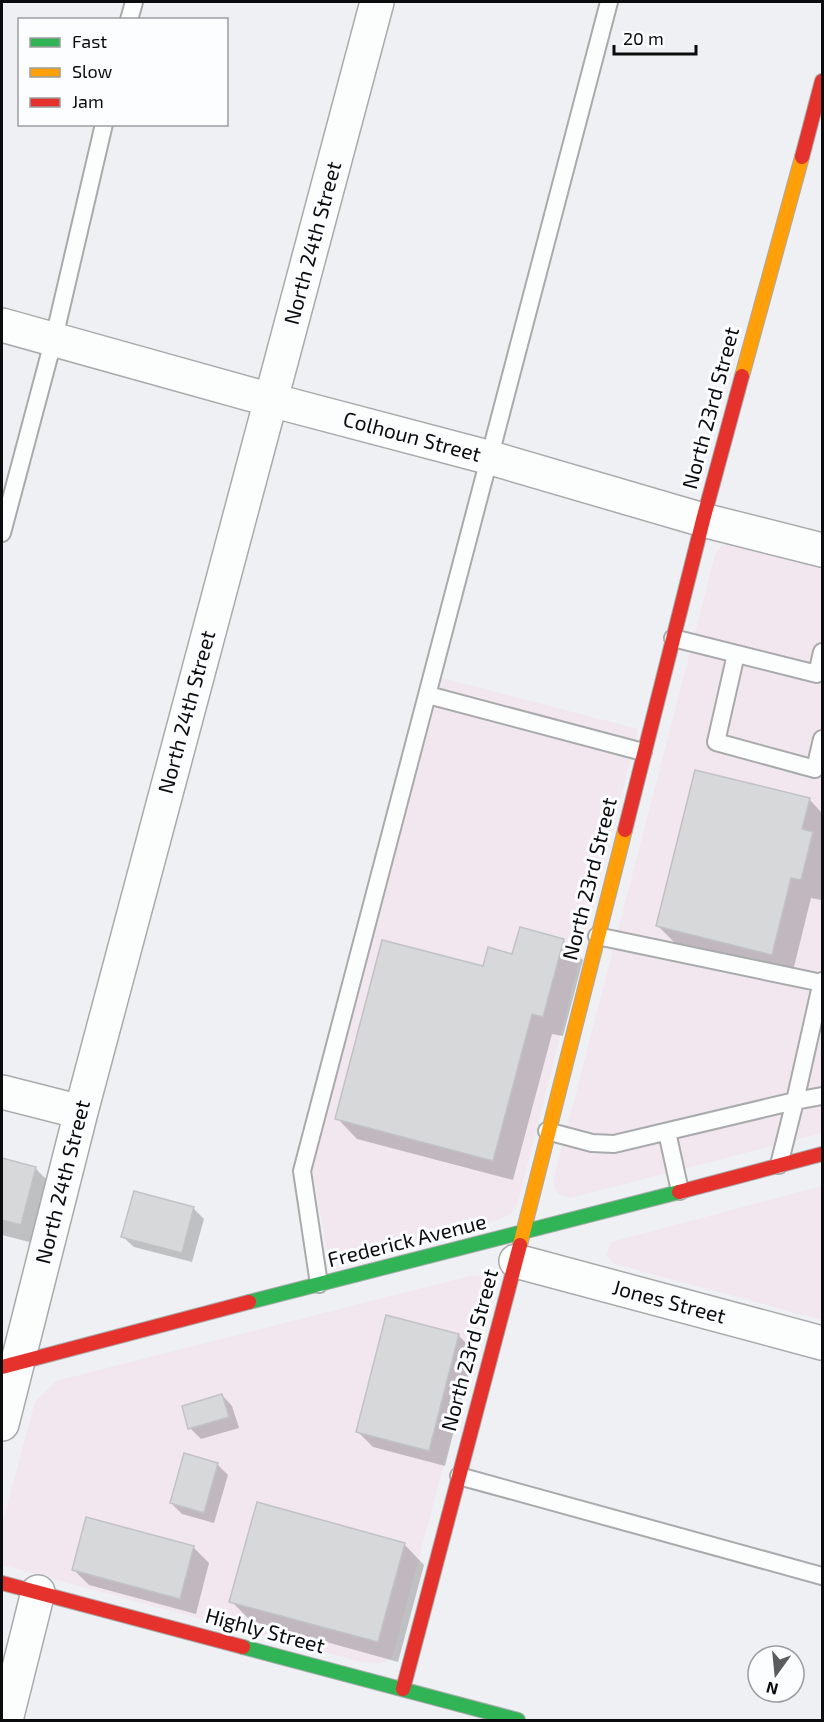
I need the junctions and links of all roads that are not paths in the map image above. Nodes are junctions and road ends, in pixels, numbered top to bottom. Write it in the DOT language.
graph roads {
  1 [pos="134,2"];
  2 [pos="377,2"];
  3 [pos="609,2"];
  4 [pos="130,18"];
  5 [pos="822,81"];
  6 [pos="104,126"];
  7 [pos="2,325"];
  8 [pos="54,338"];
  9 [pos="271,400"];
  10 [pos="491,458"];
  11 [pos="703,520"];
  12 [pos="2,533"];
  13 [pos="822,550"];
  14 [pos="672,639"];
  15 [pos="822,652"];
  16 [pos="736,654"];
  17 [pos="819,676"];
  18 [pos="428,695"];
  19 [pos="822,739"];
  20 [pos="644,752"];
  21 [pos="819,775"];
  22 [pos="597,936"];
  23 [pos="822,982"];
  24 [pos="2,1092"];
  25 [pos="822,1096"];
  26 [pos="795,1101"];
  27 [pos="81,1112"];
  28 [pos="547,1131"];
  29 [pos="667,1132"];
  30 [pos="822,1154"];
  31 [pos="779,1165"];
  32 [pos="680,1191"];
  33 [pos="518,1248"];
  34 [pos="319,1284"];
  35 [pos="822,1343"];
  36 [pos="10,1365"];
  37 [pos="2,1424"];
  38 [pos="459,1476"];
  39 [pos="822,1576"];
  40 [pos="2,1583"];
  41 [pos="38,1592"];
  42 [pos="403,1689"];
  43 [pos="6,1720"];
  44 [pos="518,1720"];
  1 -- 4 [label="lane"];
  2 -- 9 [label="street, North 24th Street"];
  3 -- 10 [label="lane"];
  5 -- 11 [label="street, North 23rd Street"];
  6 -- 8 [label="lane"];
  7 -- 8 [label="street, Colhoun Street"];
  8 -- 9 [label="street, Colhoun Street"];
  8 -- 12 [label="lane"];
  9 -- 10 [label="street, Colhoun Street"];
  9 -- 27 [label="street, North 24th Street"];
  10 -- 11 [label="street, Colhoun Street"];
  10 -- 18 [label="lane"];
  11 -- 13 [label="street, Colhoun Street"];
  11 -- 14 [label="street, North 23rd Street"];
  14 -- 16 [label="lane"];
  14 -- 20 [label="street, North 23rd Street"];
  15 -- 17 [label="lane"];
  16 -- 17 [label="lane"];
  16 -- 21 [label="lane"];
  18 -- 20 [label="lane"];
  18 -- 34 [label="lane"];
  19 -- 21 [label="lane"];
  20 -- 22 [label="street, North 23rd Street"];
  22 -- 23 [label="lane"];
  22 -- 28 [label="street, North 23rd Street"];
  23 -- 26 [label="lane"];
  24 -- 27 [label="street"];
  25 -- 26 [label="lane"];
  26 -- 29 [label="lane"];
  26 -- 31 [label="lane"];
  27 -- 36 [label="street, North 24th Street"];
  28 -- 29 [label="lane"];
  28 -- 33 [label="street, North 23rd Street"];
  29 -- 32 [label="lane"];
  30 -- 31 [label="street, Frederick Avenue"];
  31 -- 32 [label="street, Frederick Avenue"];
  32 -- 33 [label="street, Frederick Avenue"];
  33 -- 34 [label="street, Frederick Avenue"];
  33 -- 35 [label="street, Jones Street"];
  33 -- 38 [label="street, North 23rd Street"];
  34 -- 36 [label="street, Frederick Avenue"];
  36 -- 37 [label="street, North 24th Street"];
  38 -- 39 [label="lane"];
  38 -- 42 [label="street, North 23rd Street"];
  40 -- 41 [label="street, Highly Street"];
  41 -- 42 [label="street, Highly Street"];
  41 -- 43 [label="street"];
  42 -- 44 [label="street, Highly Street"];
}
